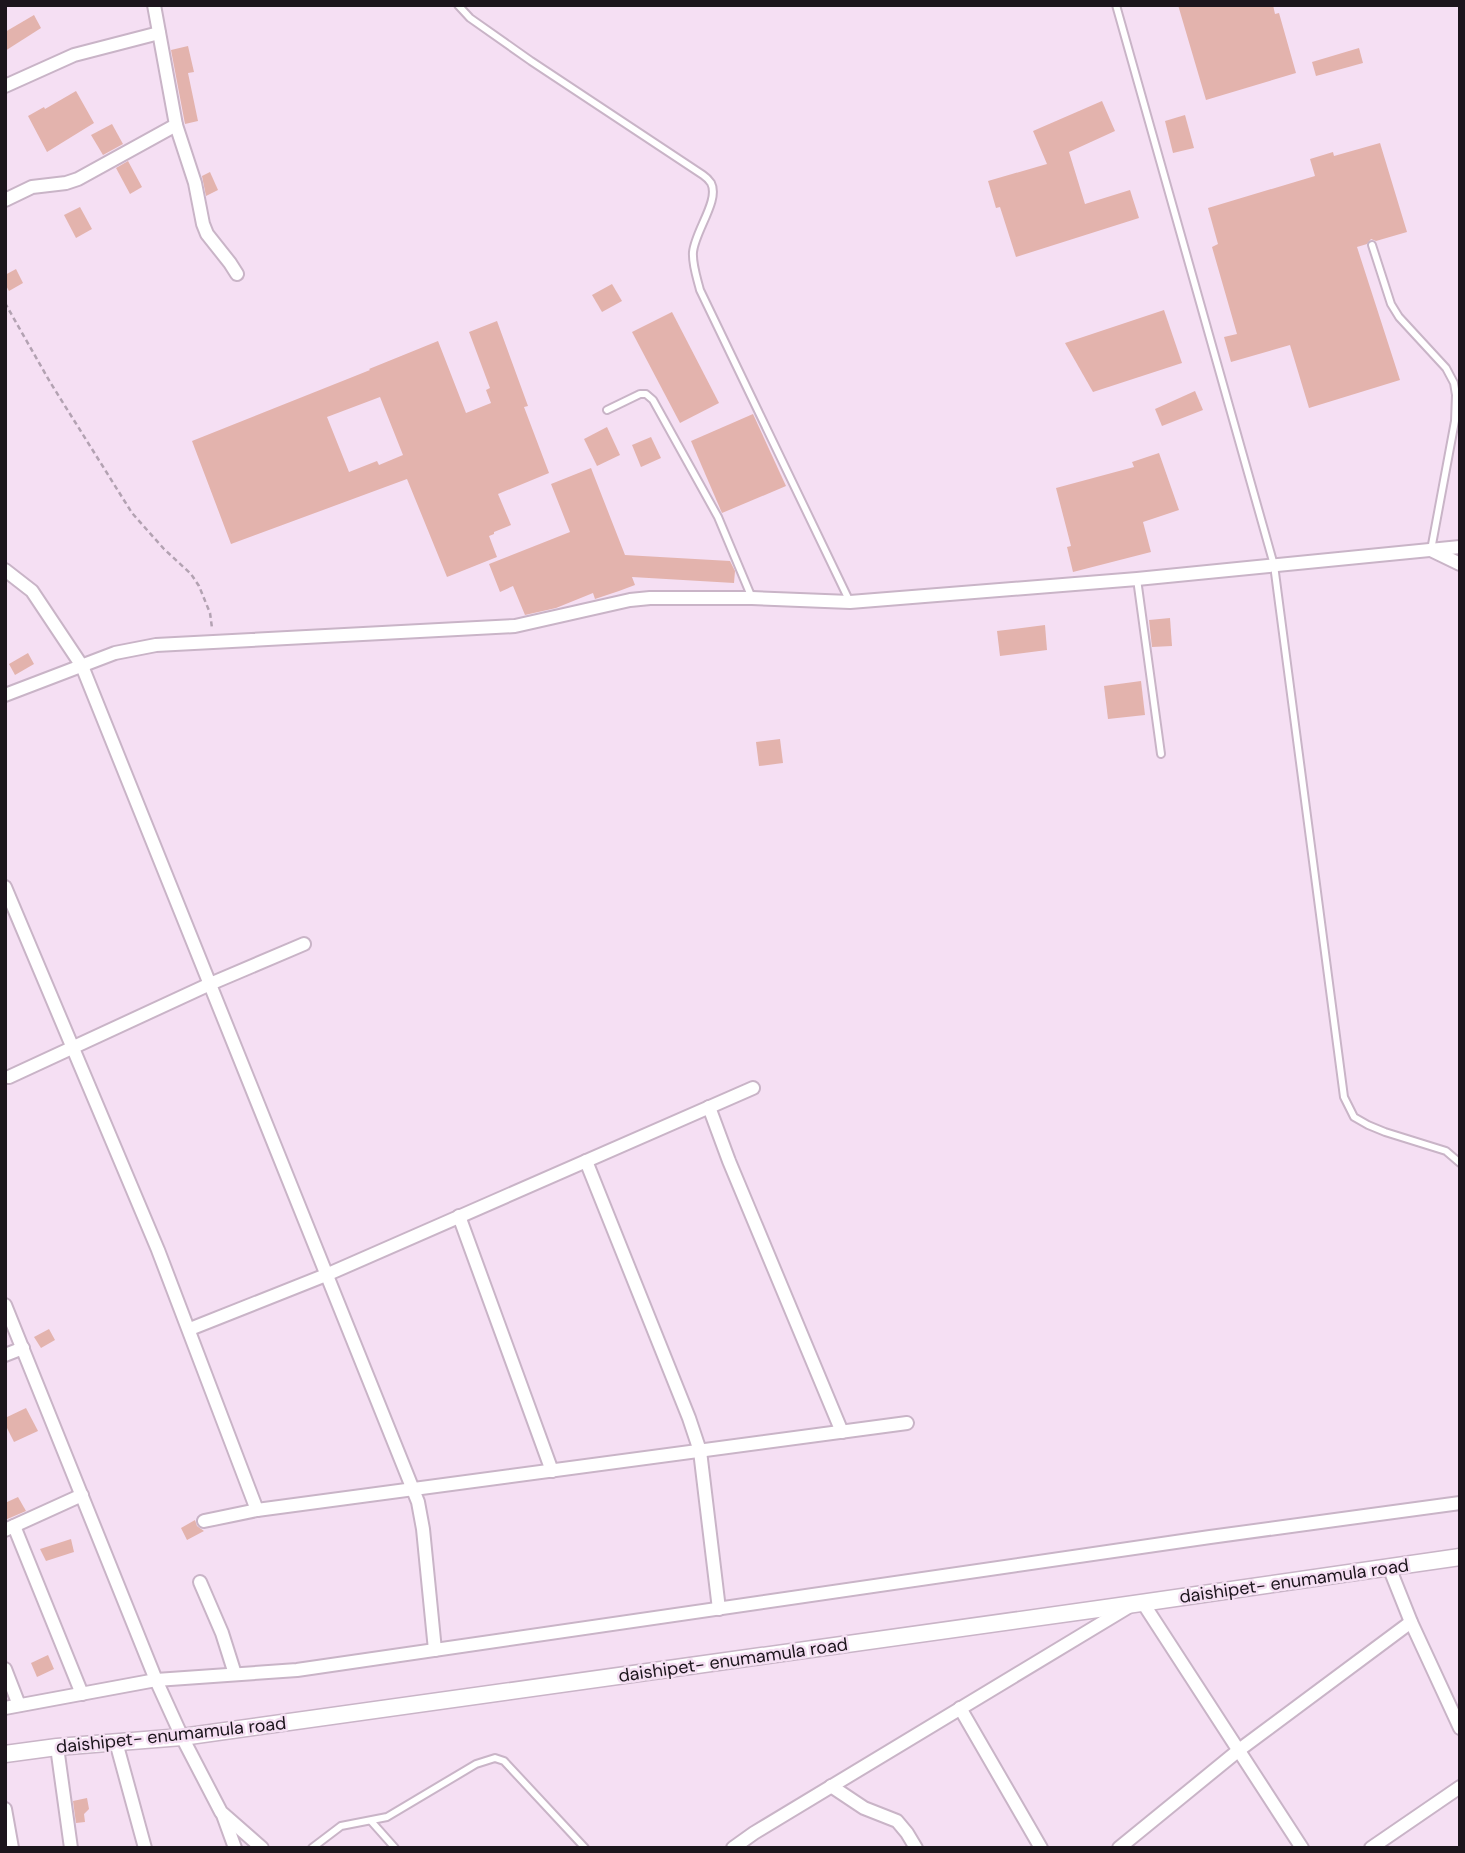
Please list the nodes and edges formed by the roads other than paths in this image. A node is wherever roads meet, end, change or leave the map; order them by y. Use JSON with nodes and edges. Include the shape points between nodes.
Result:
{"nodes":[{"id":1,"x":154,"y":5,"type":"edge"},
{"id":2,"x":458,"y":5,"type":"edge"},
{"id":3,"x":1116,"y":5,"type":"edge"},
{"id":4,"x":159,"y":33,"type":"junction"},
{"id":5,"x":5,"y":86,"type":"edge"},
{"id":6,"x":176,"y":124,"type":"junction"},
{"id":7,"x":5,"y":200,"type":"edge"},
{"id":8,"x":1372,"y":245,"type":"dead end"},
{"id":9,"x":237,"y":274,"type":"dead end"},
{"id":10,"x":607,"y":410,"type":"dead end"},
{"id":11,"x":1460,"y":547,"type":"edge"},
{"id":12,"x":1431,"y":550,"type":"junction"},
{"id":13,"x":1460,"y":564,"type":"edge"},
{"id":14,"x":1274,"y":565,"type":"junction"},
{"id":15,"x":5,"y":570,"type":"edge"},
{"id":16,"x":1137,"y":579,"type":"junction"},
{"id":17,"x":752,"y":598,"type":"junction"},
{"id":18,"x":850,"y":602,"type":"junction"},
{"id":19,"x":82,"y":666,"type":"junction"},
{"id":20,"x":5,"y":695,"type":"edge"},
{"id":21,"x":1161,"y":754,"type":"dead end"},
{"id":22,"x":5,"y":887,"type":"edge"},
{"id":23,"x":304,"y":944,"type":"dead end"},
{"id":24,"x":210,"y":984,"type":"junction"},
{"id":25,"x":72,"y":1047,"type":"junction"},
{"id":26,"x":9,"y":1077,"type":"dead end"},
{"id":27,"x":753,"y":1088,"type":"dead end"},
{"id":28,"x":709,"y":1107,"type":"junction"},
{"id":29,"x":586,"y":1161,"type":"junction"},
{"id":30,"x":1460,"y":1163,"type":"edge"},
{"id":31,"x":459,"y":1216,"type":"junction"},
{"id":32,"x":327,"y":1275,"type":"junction"},
{"id":33,"x":5,"y":1305,"type":"edge"},
{"id":34,"x":190,"y":1329,"type":"junction"},
{"id":35,"x":23,"y":1348,"type":"junction"},
{"id":36,"x":5,"y":1354,"type":"edge"},
{"id":37,"x":907,"y":1423,"type":"dead end"},
{"id":38,"x":842,"y":1432,"type":"junction"},
{"id":39,"x":700,"y":1451,"type":"junction"},
{"id":40,"x":552,"y":1471,"type":"junction"},
{"id":41,"x":413,"y":1489,"type":"junction"},
{"id":42,"x":82,"y":1495,"type":"junction"},
{"id":43,"x":1460,"y":1503,"type":"edge"},
{"id":44,"x":257,"y":1510,"type":"junction"},
{"id":45,"x":204,"y":1521,"type":"dead end"},
{"id":46,"x":10,"y":1528,"type":"edge"},
{"id":47,"x":1460,"y":1557,"type":"edge"},
{"id":48,"x":1389,"y":1567,"type":"junction"},
{"id":49,"x":200,"y":1581,"type":"dead end"},
{"id":50,"x":1139,"y":1604,"type":"junction"},
{"id":51,"x":719,"y":1609,"type":"junction"},
{"id":52,"x":1411,"y":1622,"type":"junction"},
{"id":53,"x":435,"y":1650,"type":"junction"},
{"id":54,"x":5,"y":1669,"type":"edge"},
{"id":55,"x":235,"y":1674,"type":"junction"},
{"id":56,"x":156,"y":1680,"type":"junction"},
{"id":57,"x":82,"y":1694,"type":"junction"},
{"id":58,"x":12,"y":1706,"type":"edge"},
{"id":59,"x":960,"y":1708,"type":"junction"},
{"id":60,"x":1460,"y":1728,"type":"edge"},
{"id":61,"x":182,"y":1737,"type":"junction"},
{"id":62,"x":116,"y":1742,"type":"junction"},
{"id":63,"x":57,"y":1747,"type":"junction"},
{"id":64,"x":1239,"y":1750,"type":"junction"},
{"id":65,"x":5,"y":1754,"type":"edge"},
{"id":66,"x":831,"y":1786,"type":"junction"},
{"id":67,"x":1460,"y":1787,"type":"edge"},
{"id":68,"x":5,"y":1809,"type":"edge"},
{"id":69,"x":221,"y":1812,"type":"junction"},
{"id":70,"x":371,"y":1821,"type":"junction"},
{"id":71,"x":1036,"y":1846,"type":"edge"},
{"id":72,"x":12,"y":1848,"type":"edge"},
{"id":73,"x":71,"y":1848,"type":"edge"},
{"id":74,"x":145,"y":1848,"type":"edge"},
{"id":75,"x":235,"y":1848,"type":"edge"},
{"id":76,"x":262,"y":1848,"type":"edge"},
{"id":77,"x":312,"y":1848,"type":"edge"},
{"id":78,"x":395,"y":1848,"type":"edge"},
{"id":79,"x":585,"y":1848,"type":"edge"},
{"id":80,"x":733,"y":1848,"type":"edge"},
{"id":81,"x":916,"y":1848,"type":"edge"},
{"id":82,"x":1119,"y":1848,"type":"edge"},
{"id":83,"x":1302,"y":1848,"type":"edge"},
{"id":84,"x":1371,"y":1848,"type":"edge"}],
"edges":[{"from":1,"to":4,"type":"street"},
{"from":2,"to":18,"type":"lane","via":[[531,61],[711,183],[711,204],[693,252],[700,290]]},
{"from":3,"to":14,"type":"lane"},
{"from":4,"to":5,"type":"street","via":[[74,55]]},
{"from":4,"to":6,"type":"street"},
{"from":6,"to":7,"type":"street","via":[[78,179],[32,187]]},
{"from":6,"to":9,"type":"street","via":[[207,234]]},
{"from":8,"to":12,"type":"lane","via":[[1391,304],[1454,383],[1455,421]]},
{"from":10,"to":17,"type":"lane","via":[[640,394],[653,400],[718,517]]},
{"from":11,"to":12,"type":"street"},
{"from":12,"to":13,"type":"street"},
{"from":12,"to":14,"type":"street"},
{"from":14,"to":16,"type":"street"},
{"from":14,"to":30,"type":"lane","via":[[1344,1097],[1361,1121],[1446,1151]]},
{"from":15,"to":19,"type":"street","via":[[32,591]]},
{"from":16,"to":18,"type":"street"},
{"from":16,"to":21,"type":"lane"},
{"from":17,"to":18,"type":"street"},
{"from":17,"to":19,"type":"street","via":[[630,600],[515,626],[156,646],[115,653]]},
{"from":19,"to":20,"type":"street"},
{"from":19,"to":24,"type":"street"},
{"from":22,"to":25,"type":"street"},
{"from":23,"to":24,"type":"street"},
{"from":24,"to":25,"type":"street"},
{"from":24,"to":32,"type":"street"},
{"from":25,"to":26,"type":"street"},
{"from":25,"to":34,"type":"street"},
{"from":27,"to":28,"type":"street"},
{"from":28,"to":29,"type":"street"},
{"from":28,"to":38,"type":"street"},
{"from":29,"to":31,"type":"street"},
{"from":29,"to":39,"type":"street"},
{"from":31,"to":32,"type":"street"},
{"from":31,"to":40,"type":"street"},
{"from":32,"to":34,"type":"street"},
{"from":32,"to":41,"type":"street"},
{"from":33,"to":35,"type":"street"},
{"from":34,"to":44,"type":"street"},
{"from":35,"to":36,"type":"street"},
{"from":35,"to":42,"type":"street"},
{"from":37,"to":38,"type":"street"},
{"from":38,"to":39,"type":"street"},
{"from":39,"to":40,"type":"street"},
{"from":39,"to":51,"type":"street"},
{"from":40,"to":41,"type":"street"},
{"from":41,"to":44,"type":"street"},
{"from":41,"to":53,"type":"street","via":[[423,1529]]},
{"from":42,"to":46,"type":"street"},
{"from":42,"to":56,"type":"street"},
{"from":43,"to":51,"type":"street"},
{"from":44,"to":45,"type":"street"},
{"from":46,"to":57,"type":"street"},
{"from":47,"to":48,"type":"street","name":"daishipet- enumamula road"},
{"from":48,"to":50,"type":"street","name":"daishipet- enumamula road"},
{"from":48,"to":52,"type":"street"},
{"from":49,"to":55,"type":"street"},
{"from":50,"to":59,"type":"street"},
{"from":50,"to":61,"type":"street","name":"daishipet- enumamula road"},
{"from":50,"to":64,"type":"street"},
{"from":51,"to":53,"type":"street"},
{"from":52,"to":60,"type":"street"},
{"from":52,"to":64,"type":"street"},
{"from":53,"to":55,"type":"street"},
{"from":54,"to":58,"type":"street"},
{"from":55,"to":56,"type":"street"},
{"from":56,"to":57,"type":"street"},
{"from":56,"to":61,"type":"street"},
{"from":57,"to":58,"type":"street"},
{"from":59,"to":66,"type":"street"},
{"from":59,"to":71,"type":"street"},
{"from":61,"to":62,"type":"street","name":"daishipet- enumamula road"},
{"from":61,"to":69,"type":"street"},
{"from":62,"to":63,"type":"street","name":"daishipet- enumamula road"},
{"from":62,"to":74,"type":"street"},
{"from":63,"to":65,"type":"street","name":"daishipet- enumamula road"},
{"from":63,"to":73,"type":"street"},
{"from":64,"to":82,"type":"street"},
{"from":64,"to":83,"type":"street"},
{"from":66,"to":80,"type":"street"},
{"from":66,"to":81,"type":"street","via":[[864,1808],[897,1821]]},
{"from":67,"to":84,"type":"street"},
{"from":68,"to":72,"type":"street"},
{"from":69,"to":75,"type":"street"},
{"from":69,"to":76,"type":"street"},
{"from":70,"to":77,"type":"lane","via":[[341,1826]]},
{"from":70,"to":78,"type":"lane"},
{"from":70,"to":79,"type":"lane","via":[[387,1817],[476,1764],[495,1758],[504,1761]]}]}
